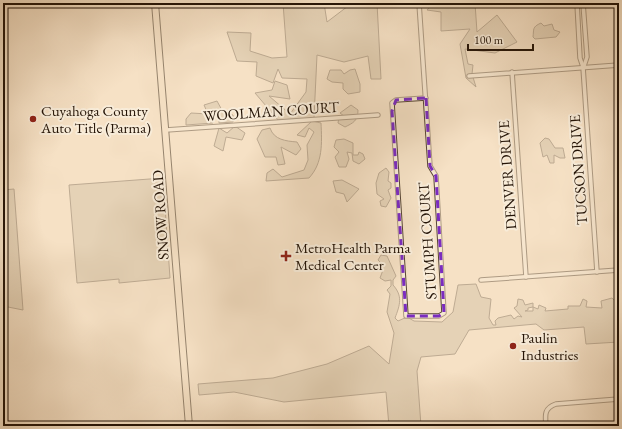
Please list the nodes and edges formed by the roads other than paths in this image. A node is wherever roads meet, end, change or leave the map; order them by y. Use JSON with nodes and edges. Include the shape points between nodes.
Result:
{"nodes":[{"id":1,"x":155,"y":3,"type":"edge"},
{"id":2,"x":419,"y":3,"type":"edge"},
{"id":3,"x":576,"y":3,"type":"edge"},
{"id":4,"x":583,"y":3,"type":"edge"},
{"id":5,"x":619,"y":65,"type":"edge"},
{"id":6,"x":583,"y":67,"type":"junction"},
{"id":7,"x":512,"y":72,"type":"junction"},
{"id":8,"x":469,"y":76,"type":"dead end"},
{"id":9,"x":426,"y":98,"type":"junction"},
{"id":10,"x":378,"y":115,"type":"dead end"},
{"id":11,"x":166,"y":130,"type":"junction"},
{"id":12,"x":619,"y":270,"type":"edge"},
{"id":13,"x":597,"y":272,"type":"junction"},
{"id":14,"x":526,"y":277,"type":"junction"},
{"id":15,"x":481,"y":280,"type":"dead end"},
{"id":16,"x":619,"y":399,"type":"edge"},
{"id":17,"x":189,"y":426,"type":"edge"},
{"id":18,"x":546,"y":426,"type":"edge"}],
"edges":[{"from":1,"to":11,"type":"main road","name":"SNOW ROAD"},
{"from":2,"to":9,"type":"street","name":"STUMPH COURT"},
{"from":3,"to":6,"type":"street","name":"TUCSON DRIVE","via":[[580,58]]},
{"from":4,"to":6,"type":"street","name":"TUCSON DRIVE","via":[[587,57]]},
{"from":5,"to":6,"type":"street"},
{"from":6,"to":7,"type":"street"},
{"from":6,"to":13,"type":"street","name":"TUCSON DRIVE"},
{"from":7,"to":8,"type":"street"},
{"from":7,"to":14,"type":"street","name":"DENVER DRIVE"},
{"from":9,"to":9,"type":"street","name":"STUMPH COURT","via":[[430,166],[436,176],[444,313],[439,316],[406,316],[392,103],[396,100]]},
{"from":10,"to":11,"type":"street","name":"WOOLMAN COURT"},
{"from":11,"to":17,"type":"main road","name":"SNOW ROAD"},
{"from":12,"to":13,"type":"street"},
{"from":13,"to":14,"type":"street"},
{"from":14,"to":15,"type":"street"},
{"from":16,"to":18,"type":"street","via":[[549,406],[544,413]]}]}
